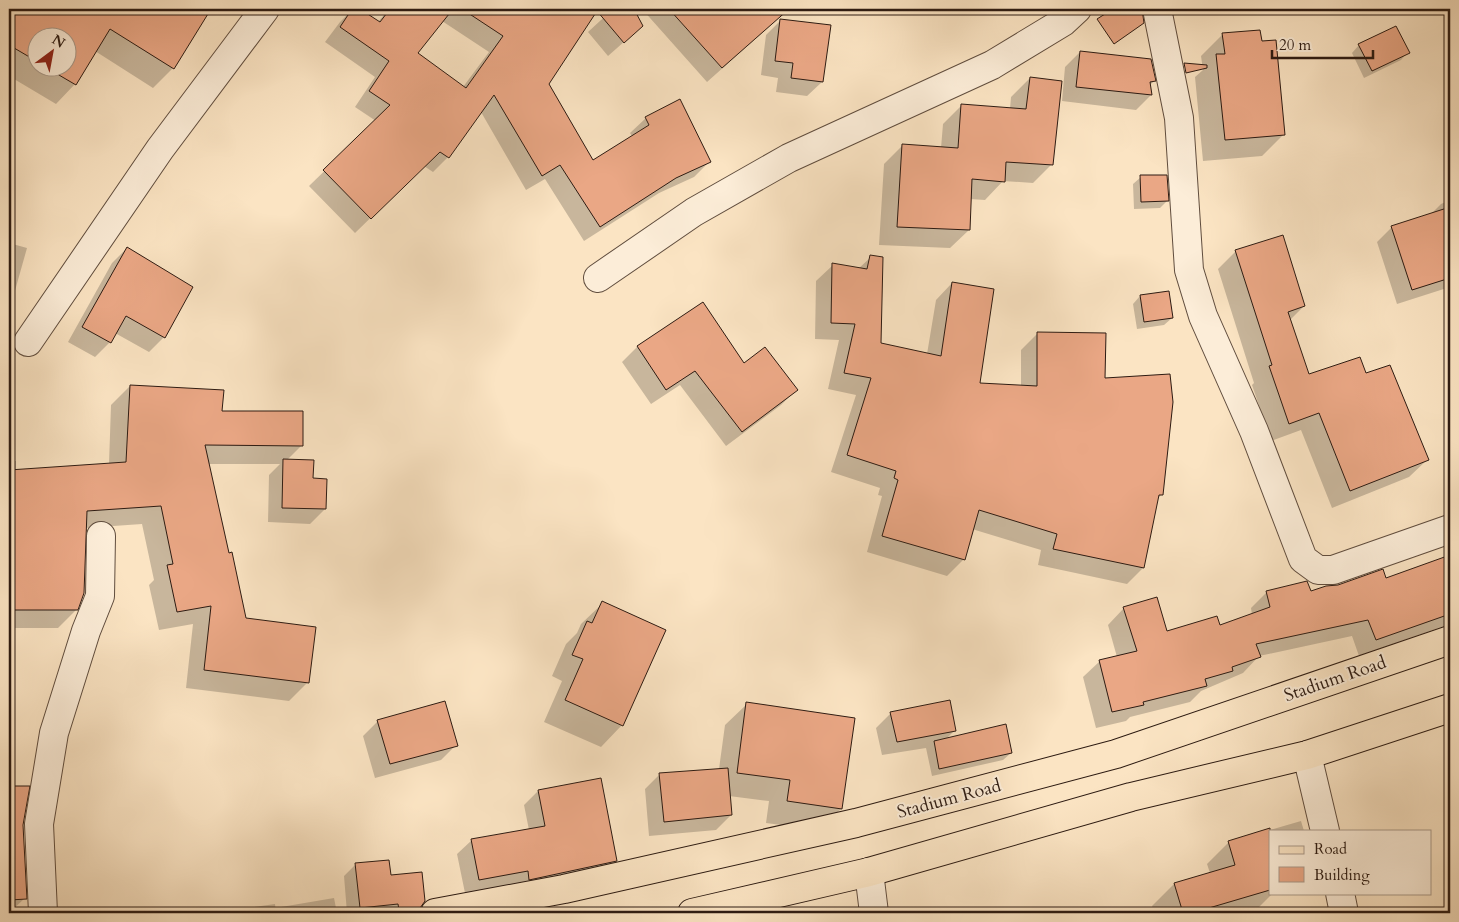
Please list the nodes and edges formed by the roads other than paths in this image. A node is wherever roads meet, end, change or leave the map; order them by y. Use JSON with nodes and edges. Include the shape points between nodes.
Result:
{"nodes":[{"id":1,"x":264,"y":9,"type":"edge"},
{"id":2,"x":1077,"y":9,"type":"edge"},
{"id":3,"x":1157,"y":9,"type":"edge"},
{"id":4,"x":598,"y":278,"type":"dead end"},
{"id":5,"x":28,"y":342,"type":"dead end"},
{"id":6,"x":1450,"y":529,"type":"edge"},
{"id":7,"x":101,"y":536,"type":"dead end"},
{"id":8,"x":1450,"y":640,"type":"edge"},
{"id":9,"x":1450,"y":708,"type":"edge"},
{"id":10,"x":1307,"y":755,"type":"junction"},
{"id":11,"x":1325,"y":830,"type":"edge"},
{"id":12,"x":869,"y":872,"type":"junction"},
{"id":13,"x":1340,"y":894,"type":"edge"},
{"id":14,"x":43,"y":913,"type":"edge"},
{"id":15,"x":435,"y":913,"type":"edge"},
{"id":16,"x":692,"y":913,"type":"edge"},
{"id":17,"x":874,"y":913,"type":"edge"},
{"id":18,"x":1344,"y":913,"type":"edge"}],
"edges":[{"from":1,"to":5,"type":"street","via":[[160,150]]},
{"from":2,"to":4,"type":"street","via":[[1063,22],[992,64],[789,158],[694,212]]},
{"from":3,"to":6,"type":"street","via":[[1179,118],[1189,270],[1203,316],[1254,431],[1303,558],[1318,570],[1334,570]]},
{"from":7,"to":14,"type":"street","via":[[100,596],[54,733],[42,806]]},
{"from":8,"to":15,"type":"main road","name":"Stadium Road","via":[[1116,754],[856,823],[564,889]]},
{"from":9,"to":10,"type":"main road"},
{"from":10,"to":11,"type":"street"},
{"from":10,"to":12,"type":"main road","via":[[1131,797]]},
{"from":12,"to":16,"type":"main road"},
{"from":12,"to":17,"type":"street"},
{"from":13,"to":18,"type":"street"}]}
